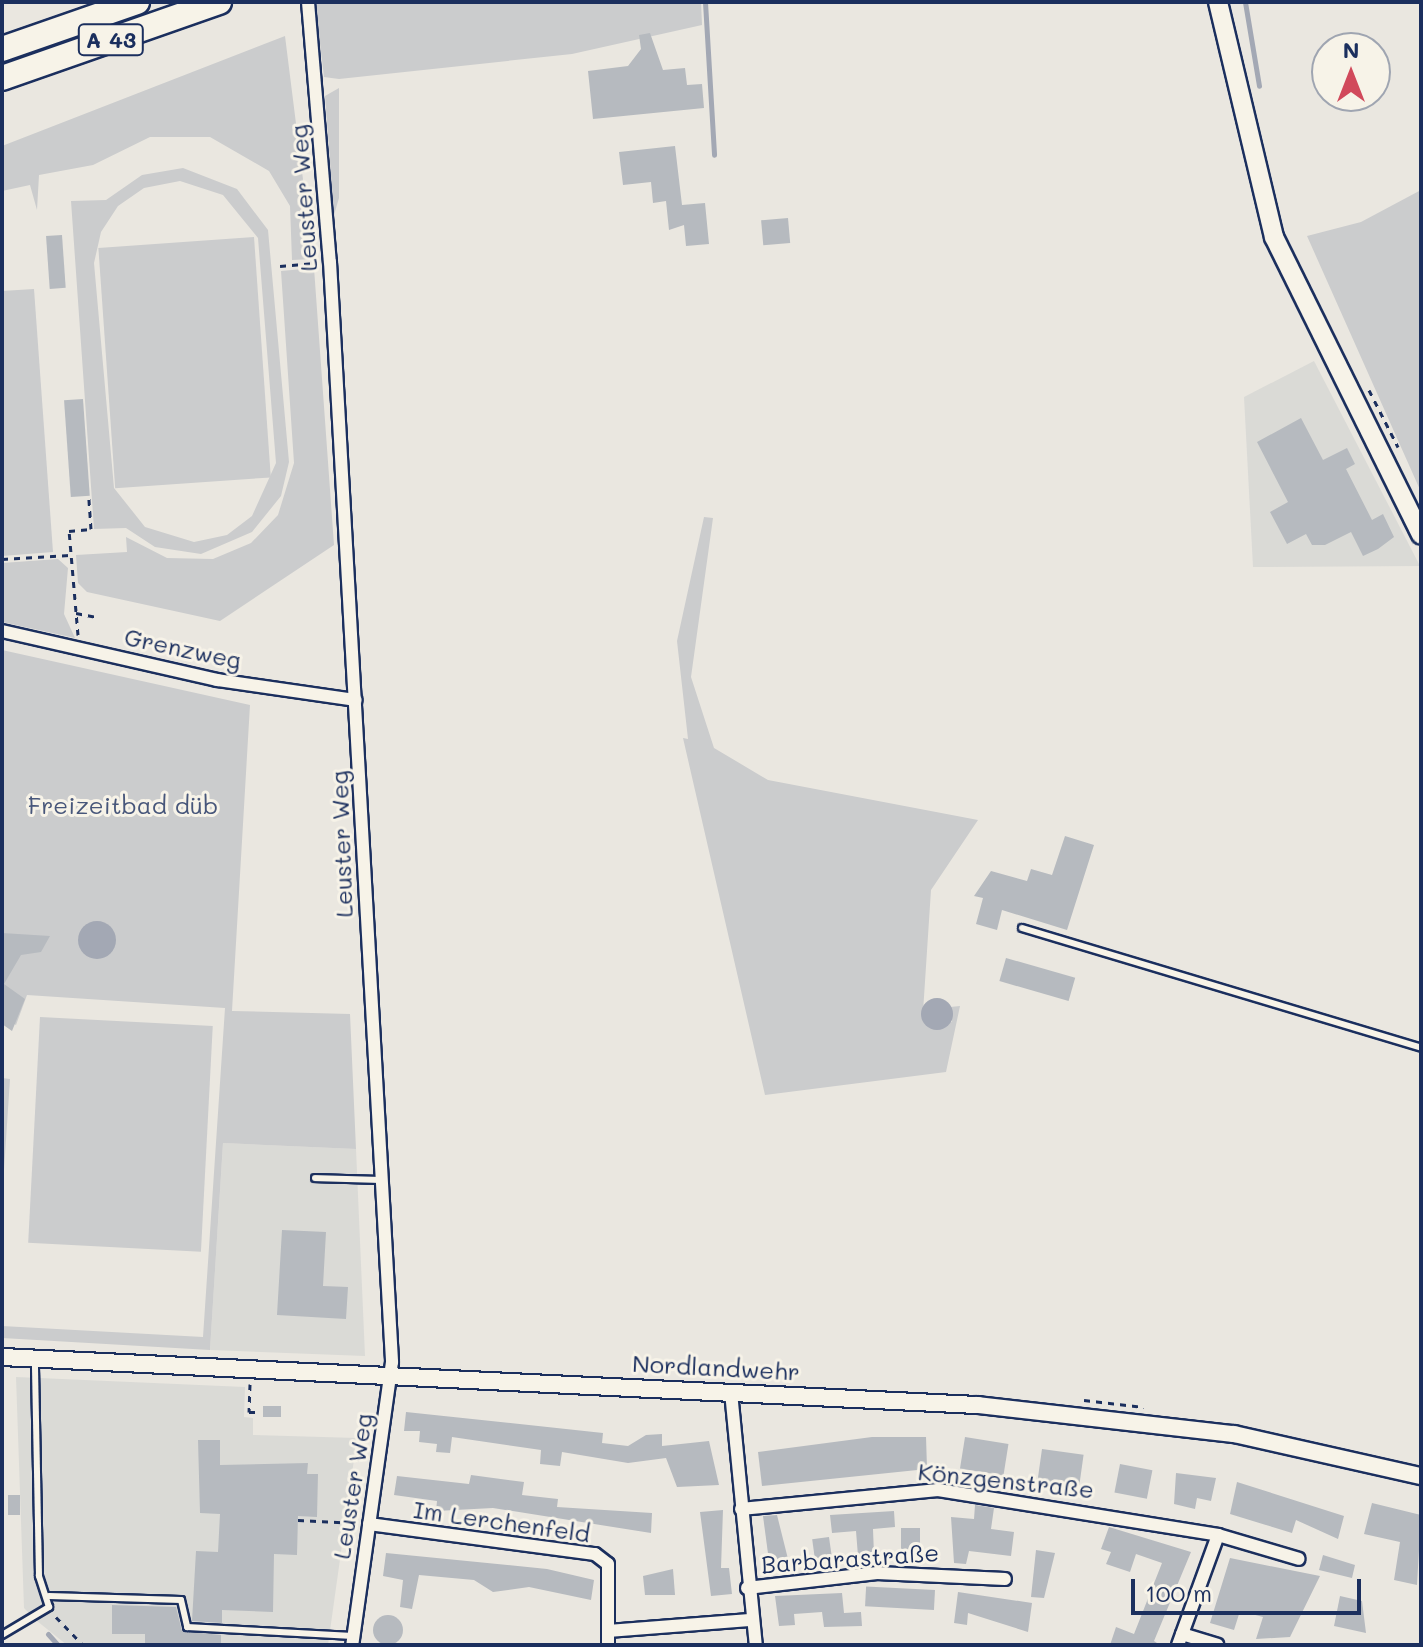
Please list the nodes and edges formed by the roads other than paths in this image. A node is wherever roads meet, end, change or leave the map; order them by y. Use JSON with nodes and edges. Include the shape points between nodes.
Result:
{"nodes":[{"id":1,"x":137,"y":2,"type":"edge"},
{"id":2,"x":219,"y":2,"type":"edge"},
{"id":3,"x":308,"y":2,"type":"edge"},
{"id":4,"x":1218,"y":2,"type":"edge"},
{"id":5,"x":2,"y":49,"type":"edge"},
{"id":6,"x":2,"y":78,"type":"edge"},
{"id":7,"x":1421,"y":535,"type":"edge"},
{"id":8,"x":2,"y":631,"type":"edge"},
{"id":9,"x":356,"y":700,"type":"junction"},
{"id":10,"x":1022,"y":928,"type":"dead end"},
{"id":11,"x":1421,"y":1048,"type":"edge"},
{"id":12,"x":315,"y":1178,"type":"dead end"},
{"id":13,"x":378,"y":1180,"type":"junction"},
{"id":14,"x":2,"y":1357,"type":"edge"},
{"id":15,"x":35,"y":1358,"type":"junction"},
{"id":16,"x":390,"y":1375,"type":"junction"},
{"id":17,"x":731,"y":1392,"type":"junction"},
{"id":18,"x":1421,"y":1476,"type":"edge"},
{"id":19,"x":741,"y":1509,"type":"junction"},
{"id":20,"x":369,"y":1524,"type":"junction"},
{"id":21,"x":1218,"y":1535,"type":"junction"},
{"id":22,"x":1299,"y":1559,"type":"dead end"},
{"id":23,"x":1005,"y":1579,"type":"dead end"},
{"id":24,"x":747,"y":1588,"type":"junction"},
{"id":25,"x":49,"y":1596,"type":"junction"},
{"id":26,"x":750,"y":1620,"type":"junction"},
{"id":27,"x":608,"y":1631,"type":"junction"},
{"id":28,"x":2,"y":1635,"type":"edge"},
{"id":29,"x":352,"y":1640,"type":"edge"},
{"id":30,"x":1180,"y":1640,"type":"edge"},
{"id":31,"x":608,"y":1645,"type":"edge"},
{"id":32,"x":756,"y":1645,"type":"edge"},
{"id":33,"x":1217,"y":1645,"type":"edge"}],
"edges":[{"from":1,"to":5,"type":"highway","number":"A 43"},
{"from":2,"to":6,"type":"highway","number":"A 43"},
{"from":3,"to":9,"type":"street","name":"Leuster Weg","via":[[330,262]]},
{"from":4,"to":7,"type":"main road","via":[[1274,237]]},
{"from":8,"to":9,"type":"street","name":"Grenzweg","via":[[217,680]]},
{"from":9,"to":13,"type":"street","name":"Leuster Weg"},
{"from":10,"to":11,"type":"lane"},
{"from":12,"to":13,"type":"lane"},
{"from":13,"to":16,"type":"street","name":"Leuster Weg"},
{"from":14,"to":15,"type":"street","name":"Nordlandwehr"},
{"from":15,"to":16,"type":"street","name":"Nordlandwehr"},
{"from":15,"to":25,"type":"lane","via":[[39,1576]]},
{"from":16,"to":17,"type":"street","name":"Nordlandwehr"},
{"from":16,"to":20,"type":"street","name":"Leuster Weg"},
{"from":17,"to":18,"type":"street","name":"Nordlandwehr","via":[[1118,1420],[1234,1434]]},
{"from":17,"to":19,"type":"street"},
{"from":19,"to":21,"type":"street","name":"Könzgenstraße","via":[[938,1490]]},
{"from":19,"to":24,"type":"street"},
{"from":20,"to":27,"type":"street","name":"Im Lerchenfeld","via":[[595,1554],[608,1564]]},
{"from":20,"to":29,"type":"street","name":"Leuster Weg"},
{"from":21,"to":22,"type":"street","name":"Könzgenstraße"},
{"from":21,"to":30,"type":"street"},
{"from":23,"to":24,"type":"street","name":"Barbarastraße","via":[[877,1573]]},
{"from":24,"to":26,"type":"street"},
{"from":25,"to":28,"type":"lane","via":[[49,1607]]},
{"from":25,"to":29,"type":"lane","via":[[181,1600],[187,1627]]},
{"from":26,"to":27,"type":"street"},
{"from":26,"to":32,"type":"street"},
{"from":27,"to":31,"type":"street","name":"Im Lerchenfeld"},
{"from":30,"to":33,"type":"street"}]}
